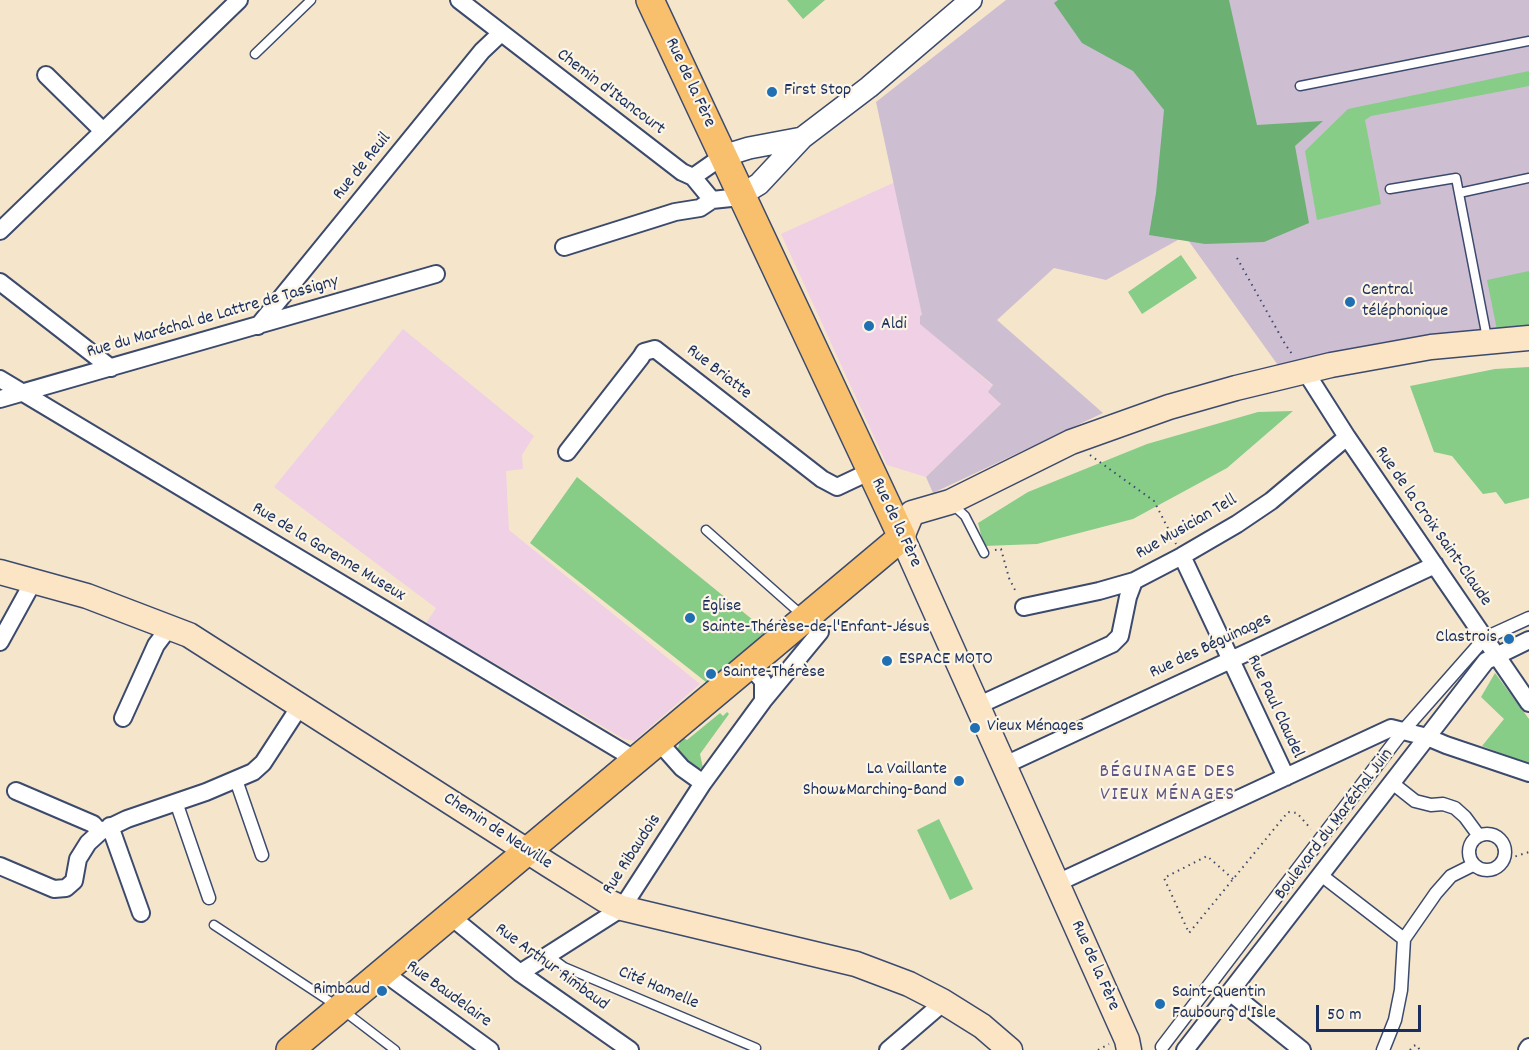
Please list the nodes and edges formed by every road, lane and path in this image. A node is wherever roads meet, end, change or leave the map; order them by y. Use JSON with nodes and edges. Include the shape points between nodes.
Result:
{"nodes":[{"id":1,"x":239,"y":0,"type":"edge"},
{"id":2,"x":310,"y":0,"type":"edge"},
{"id":3,"x":459,"y":0,"type":"edge"},
{"id":4,"x":650,"y":0,"type":"edge"},
{"id":5,"x":971,"y":0,"type":"edge"},
{"id":6,"x":500,"y":34,"type":"junction"},
{"id":7,"x":1529,"y":41,"type":"edge"},
{"id":8,"x":255,"y":54,"type":"dead end"},
{"id":9,"x":46,"y":75,"type":"dead end"},
{"id":10,"x":1300,"y":86,"type":"dead end"},
{"id":11,"x":103,"y":131,"type":"junction"},
{"id":12,"x":802,"y":138,"type":"junction"},
{"id":13,"x":723,"y":156,"type":"junction"},
{"id":14,"x":693,"y":177,"type":"junction"},
{"id":15,"x":1529,"y":178,"type":"edge"},
{"id":16,"x":1390,"y":189,"type":"dead end"},
{"id":17,"x":1459,"y":193,"type":"junction"},
{"id":18,"x":741,"y":195,"type":"junction"},
{"id":19,"x":712,"y":200,"type":"junction"},
{"id":20,"x":0,"y":231,"type":"edge"},
{"id":21,"x":564,"y":246,"type":"dead end"},
{"id":22,"x":1237,"y":258,"type":"dead end"},
{"id":23,"x":436,"y":274,"type":"dead end"},
{"id":24,"x":0,"y":282,"type":"edge"},
{"id":25,"x":258,"y":326,"type":"junction"},
{"id":26,"x":1529,"y":338,"type":"edge"},
{"id":27,"x":1487,"y":342,"type":"junction"},
{"id":28,"x":111,"y":368,"type":"junction"},
{"id":29,"x":1305,"y":371,"type":"junction"},
{"id":30,"x":0,"y":379,"type":"edge"},
{"id":31,"x":23,"y":393,"type":"junction"},
{"id":32,"x":0,"y":399,"type":"edge"},
{"id":33,"x":1347,"y":437,"type":"junction"},
{"id":34,"x":1071,"y":442,"type":"junction"},
{"id":35,"x":567,"y":452,"type":"dead end"},
{"id":36,"x":871,"y":471,"type":"junction"},
{"id":37,"x":950,"y":502,"type":"junction"},
{"id":38,"x":706,"y":530,"type":"dead end"},
{"id":39,"x":902,"y":537,"type":"junction"},
{"id":40,"x":1001,"y":549,"type":"dead end"},
{"id":41,"x":984,"y":553,"type":"dead end"},
{"id":42,"x":1182,"y":556,"type":"junction"},
{"id":43,"x":1435,"y":565,"type":"junction"},
{"id":44,"x":0,"y":572,"type":"edge"},
{"id":45,"x":1134,"y":581,"type":"junction"},
{"id":46,"x":33,"y":582,"type":"junction"},
{"id":47,"x":1024,"y":607,"type":"joint"},
{"id":48,"x":806,"y":618,"type":"junction"},
{"id":49,"x":1529,"y":618,"type":"edge"},
{"id":50,"x":168,"y":626,"type":"junction"},
{"id":51,"x":1485,"y":638,"type":"junction"},
{"id":52,"x":1529,"y":640,"type":"edge"},
{"id":53,"x":0,"y":642,"type":"edge"},
{"id":54,"x":1496,"y":656,"type":"junction"},
{"id":55,"x":1231,"y":660,"type":"junction"},
{"id":56,"x":749,"y":666,"type":"junction"},
{"id":57,"x":763,"y":701,"type":"junction"},
{"id":58,"x":1529,"y":703,"type":"edge"},
{"id":59,"x":300,"y":706,"type":"junction"},
{"id":60,"x":977,"y":706,"type":"junction"},
{"id":61,"x":123,"y":718,"type":"dead end"},
{"id":62,"x":1403,"y":731,"type":"junction"},
{"id":63,"x":1426,"y":736,"type":"junction"},
{"id":64,"x":658,"y":741,"type":"junction"},
{"id":65,"x":636,"y":760,"type":"junction"},
{"id":66,"x":1005,"y":765,"type":"junction"},
{"id":67,"x":1529,"y":772,"type":"edge"},
{"id":68,"x":1286,"y":777,"type":"junction"},
{"id":69,"x":236,"y":780,"type":"junction"},
{"id":70,"x":1391,"y":782,"type":"junction"},
{"id":71,"x":703,"y":783,"type":"junction"},
{"id":72,"x":16,"y":791,"type":"dead end"},
{"id":73,"x":176,"y":802,"type":"junction"},
{"id":74,"x":105,"y":829,"type":"junction"},
{"id":75,"x":1479,"y":836,"type":"junction"},
{"id":76,"x":1321,"y":838,"type":"junction"},
{"id":77,"x":527,"y":851,"type":"junction"},
{"id":78,"x":1529,"y":853,"type":"edge"},
{"id":79,"x":262,"y":855,"type":"dead end"},
{"id":80,"x":1504,"y":860,"type":"junction"},
{"id":81,"x":1473,"y":865,"type":"junction"},
{"id":82,"x":0,"y":866,"type":"edge"},
{"id":83,"x":1321,"y":875,"type":"junction"},
{"id":84,"x":1233,"y":879,"type":"junction"},
{"id":85,"x":1057,"y":883,"type":"junction"},
{"id":86,"x":209,"y":898,"type":"dead end"},
{"id":87,"x":622,"y":908,"type":"junction"},
{"id":88,"x":141,"y":913,"type":"dead end"},
{"id":89,"x":449,"y":915,"type":"junction"},
{"id":90,"x":214,"y":925,"type":"dead end"},
{"id":91,"x":1404,"y":939,"type":"junction"},
{"id":92,"x":549,"y":956,"type":"junction"},
{"id":93,"x":383,"y":972,"type":"junction"},
{"id":94,"x":520,"y":973,"type":"junction"},
{"id":95,"x":1231,"y":993,"type":"junction"},
{"id":96,"x":942,"y":1001,"type":"junction"},
{"id":97,"x":340,"y":1008,"type":"junction"},
{"id":98,"x":1162,"y":1047,"type":"dead end"},
{"id":99,"x":756,"y":1048,"type":"dead end"},
{"id":100,"x":290,"y":1050,"type":"edge"},
{"id":101,"x":395,"y":1050,"type":"edge"},
{"id":102,"x":490,"y":1050,"type":"edge"},
{"id":103,"x":630,"y":1050,"type":"edge"},
{"id":104,"x":888,"y":1050,"type":"edge"},
{"id":105,"x":1010,"y":1050,"type":"edge"},
{"id":106,"x":1129,"y":1050,"type":"edge"},
{"id":107,"x":1185,"y":1050,"type":"edge"},
{"id":108,"x":1302,"y":1050,"type":"edge"},
{"id":109,"x":1383,"y":1050,"type":"edge"},
{"id":110,"x":1410,"y":1050,"type":"edge"},
{"id":111,"x":1420,"y":1050,"type":"edge"}],
"edges":[{"from":1,"to":11,"type":"street"},
{"from":2,"to":8,"type":"lane"},
{"from":3,"to":6,"type":"street","name":"Chemin d'Itancourt"},
{"from":4,"to":13,"type":"main road","name":"Rue de la Fère"},
{"from":5,"to":12,"type":"street"},
{"from":6,"to":14,"type":"street","name":"Chemin d'Itancourt"},
{"from":6,"to":25,"type":"street","name":"Rue de Reuil","via":[[482,51]]},
{"from":7,"to":10,"type":"lane"},
{"from":9,"to":11,"type":"street"},
{"from":11,"to":20,"type":"street"},
{"from":12,"to":13,"type":"street"},
{"from":12,"to":18,"type":"street","via":[[759,184]]},
{"from":13,"to":14,"type":"street"},
{"from":13,"to":18,"type":"main road","name":"Rue de la Fère"},
{"from":14,"to":19,"type":"street","name":"Chemin d'Itancourt"},
{"from":15,"to":17,"type":"lane"},
{"from":16,"to":17,"type":"lane","via":[[1456,178]]},
{"from":17,"to":27,"type":"lane"},
{"from":18,"to":19,"type":"street"},
{"from":18,"to":36,"type":"main road","name":"Rue de la Fère"},
{"from":19,"to":21,"type":"street","via":[[700,208]]},
{"from":22,"to":29,"type":"path","via":[[1285,344]]},
{"from":23,"to":25,"type":"street","name":"Rue du Maréchal de Lattre de Tassigny"},
{"from":24,"to":28,"type":"street"},
{"from":25,"to":28,"type":"street","name":"Rue du Maréchal de Lattre de Tassigny"},
{"from":26,"to":27,"type":"main road"},
{"from":27,"to":29,"type":"main road","via":[[1431,347]]},
{"from":28,"to":31,"type":"street","name":"Rue du Maréchal de Lattre de Tassigny"},
{"from":29,"to":33,"type":"street","name":"Rue de la Croix Saint-Claude"},
{"from":29,"to":34,"type":"main road","via":[[1169,407]]},
{"from":30,"to":31,"type":"street","name":"Rue de la Garenne Museux"},
{"from":31,"to":32,"type":"street","name":"Rue du Maréchal de Lattre de Tassigny"},
{"from":31,"to":65,"type":"street","name":"Rue de la Garenne Museux"},
{"from":33,"to":42,"type":"street","name":"Rue Musician Tell","via":[[1271,501]]},
{"from":33,"to":43,"type":"street","name":"Rue de la Croix Saint-Claude"},
{"from":34,"to":37,"type":"main road"},
{"from":34,"to":42,"type":"path","via":[[1154,501]]},
{"from":35,"to":36,"type":"street","name":"Rue Briatte","via":[[644,352],[655,349],[837,487]]},
{"from":36,"to":39,"type":"main road","name":"Rue de la Fère"},
{"from":37,"to":39,"type":"main road","via":[[912,513]]},
{"from":37,"to":41,"type":"lane","via":[[965,516]]},
{"from":38,"to":48,"type":"lane"},
{"from":39,"to":48,"type":"main road"},
{"from":39,"to":60,"type":"main road","name":"Rue de la Fère"},
{"from":40,"to":47,"type":"path","via":[[1009,578]]},
{"from":42,"to":45,"type":"street","name":"Rue Musician Tell"},
{"from":42,"to":55,"type":"street","name":"Rue Paul Claudel"},
{"from":43,"to":51,"type":"street","name":"Rue de la Croix Saint-Claude"},
{"from":43,"to":55,"type":"street","name":"Rue des Béguinages"},
{"from":44,"to":46,"type":"main road","name":"Chemin de Neuville"},
{"from":45,"to":47,"type":"street","name":"Rue Musician Tell"},
{"from":45,"to":60,"type":"street","via":[[1120,636],[1112,644]]},
{"from":46,"to":50,"type":"main road","name":"Chemin de Neuville","via":[[87,596]]},
{"from":46,"to":53,"type":"street"},
{"from":48,"to":56,"type":"main road"},
{"from":48,"to":57,"type":"street","name":"Rue Ribaudois","via":[[820,632]]},
{"from":49,"to":51,"type":"street"},
{"from":50,"to":59,"type":"main road","name":"Chemin de Neuville","via":[[189,635]]},
{"from":50,"to":61,"type":"street"},
{"from":51,"to":54,"type":"street","name":"Rue de la Croix Saint-Claude"},
{"from":51,"to":62,"type":"street"},
{"from":52,"to":54,"type":"street","name":"Boulevard du Maréchal Juin"},
{"from":54,"to":58,"type":"street","name":"Rue de la Croix Saint-Claude"},
{"from":54,"to":63,"type":"street","name":"Boulevard du Maréchal Juin","via":[[1486,661]]},
{"from":55,"to":66,"type":"street","name":"Rue des Béguinages"},
{"from":55,"to":68,"type":"street","name":"Rue Paul Claudel"},
{"from":56,"to":57,"type":"street","via":[[763,681]]},
{"from":56,"to":64,"type":"main road"},
{"from":57,"to":71,"type":"street","name":"Rue Ribaudois"},
{"from":59,"to":69,"type":"street","via":[[263,763]]},
{"from":59,"to":77,"type":"main road","name":"Chemin de Neuville"},
{"from":60,"to":66,"type":"main road","name":"Rue de la Fère"},
{"from":62,"to":63,"type":"street"},
{"from":62,"to":68,"type":"street","via":[[1391,728]]},
{"from":62,"to":76,"type":"street"},
{"from":63,"to":67,"type":"street"},
{"from":63,"to":70,"type":"street","name":"Boulevard du Maréchal Juin"},
{"from":64,"to":65,"type":"main road"},
{"from":64,"to":71,"type":"street","via":[[682,768]]},
{"from":65,"to":77,"type":"main road"},
{"from":66,"to":85,"type":"main road","name":"Rue de la Fère"},
{"from":68,"to":85,"type":"street"},
{"from":69,"to":73,"type":"street"},
{"from":69,"to":79,"type":"street"},
{"from":70,"to":75,"type":"street","via":[[1415,801],[1455,808]]},
{"from":70,"to":83,"type":"street","name":"Boulevard du Maréchal Juin"},
{"from":71,"to":87,"type":"street","name":"Rue Ribaudois"},
{"from":72,"to":74,"type":"street"},
{"from":73,"to":74,"type":"street"},
{"from":73,"to":86,"type":"street"},
{"from":74,"to":82,"type":"street","via":[[88,843],[78,859],[74,881],[66,888],[54,889]]},
{"from":74,"to":88,"type":"street"},
{"from":75,"to":80,"type":"street","via":[[1498,838],[1505,848]]},
{"from":75,"to":81,"type":"street","via":[[1469,848]]},
{"from":76,"to":84,"type":"path","via":[[1297,813],[1288,812]]},
{"from":76,"to":98,"type":"street"},
{"from":77,"to":87,"type":"main road","name":"Chemin de Neuville"},
{"from":77,"to":89,"type":"main road"},
{"from":78,"to":80,"type":"path"},
{"from":80,"to":81,"type":"street","via":[[1490,871]]},
{"from":81,"to":91,"type":"street","via":[[1451,876]]},
{"from":83,"to":91,"type":"street"},
{"from":83,"to":95,"type":"street","name":"Boulevard du Maréchal Juin"},
{"from":84,"to":84,"type":"path","via":[[1211,906],[1189,933],[1164,878],[1207,856]]},
{"from":85,"to":106,"type":"main road","name":"Rue de la Fère"},
{"from":87,"to":92,"type":"street","name":"Rue Ribaudois"},
{"from":87,"to":96,"type":"main road","name":"Chemin de Neuville","via":[[856,964]]},
{"from":89,"to":93,"type":"main road"},
{"from":89,"to":94,"type":"street","name":"Rue Arthur Rimbaud"},
{"from":90,"to":97,"type":"lane"},
{"from":91,"to":109,"type":"street","via":[[1401,990]]},
{"from":92,"to":94,"type":"street","name":"Rue Ribaudois"},
{"from":92,"to":99,"type":"lane","name":"Cité Hamelle","via":[[564,967]]},
{"from":93,"to":97,"type":"main road"},
{"from":93,"to":102,"type":"street","name":"Rue Baudelaire"},
{"from":94,"to":103,"type":"street","name":"Rue Arthur Rimbaud"},
{"from":95,"to":107,"type":"street","name":"Boulevard du Maréchal Juin"},
{"from":95,"to":108,"type":"street"},
{"from":96,"to":104,"type":"street"},
{"from":96,"to":105,"type":"main road","name":"Chemin de Neuville","via":[[982,1026]]},
{"from":97,"to":100,"type":"main road"},
{"from":97,"to":101,"type":"lane"},
{"from":110,"to":111,"type":"path","via":[[1416,1045]]}]}
